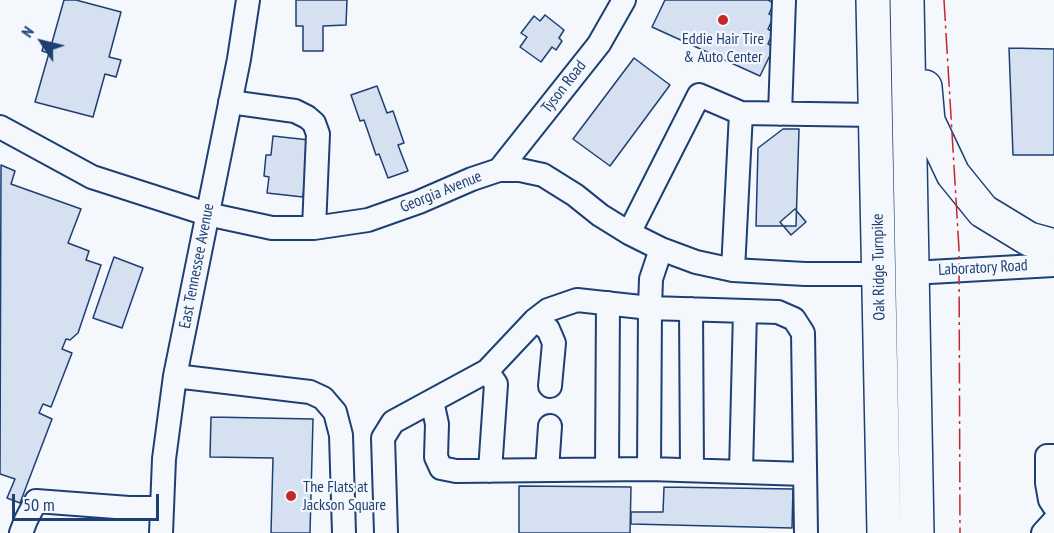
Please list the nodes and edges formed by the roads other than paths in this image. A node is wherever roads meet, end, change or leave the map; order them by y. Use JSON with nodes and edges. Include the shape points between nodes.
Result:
{"nodes":[{"id":1,"x":248,"y":0,"type":"edge"},
{"id":2,"x":624,"y":0,"type":"edge"},
{"id":3,"x":784,"y":0,"type":"edge"},
{"id":4,"x":873,"y":0,"type":"edge"},
{"id":5,"x":908,"y":0,"type":"edge"},
{"id":6,"x":230,"y":102,"type":"junction"},
{"id":7,"x":741,"y":112,"type":"junction"},
{"id":8,"x":780,"y":114,"type":"junction"},
{"id":9,"x":876,"y":115,"type":"junction"},
{"id":10,"x":0,"y":127,"type":"edge"},
{"id":11,"x":499,"y":170,"type":"junction"},
{"id":12,"x":207,"y":214,"type":"junction"},
{"id":13,"x":314,"y":228,"type":"junction"},
{"id":14,"x":629,"y":233,"type":"junction"},
{"id":15,"x":1054,"y":246,"type":"edge"},
{"id":16,"x":661,"y":249,"type":"junction"},
{"id":17,"x":1054,"y":265,"type":"edge"},
{"id":18,"x":733,"y":270,"type":"junction"},
{"id":19,"x":912,"y":273,"type":"junction"},
{"id":20,"x":878,"y":274,"type":"junction"},
{"id":21,"x":608,"y":303,"type":"junction"},
{"id":22,"x":650,"y":308,"type":"junction"},
{"id":23,"x":691,"y":309,"type":"junction"},
{"id":24,"x":745,"y":311,"type":"junction"},
{"id":25,"x":535,"y":320,"type":"junction"},
{"id":26,"x":487,"y":371,"type":"junction"},
{"id":27,"x":175,"y":376,"type":"junction"},
{"id":28,"x":550,"y":386,"type":"dead end"},
{"id":29,"x":432,"y":401,"type":"junction"},
{"id":30,"x":550,"y":426,"type":"dead end"},
{"id":31,"x":1054,"y":456,"type":"edge"},
{"id":32,"x":607,"y":469,"type":"junction"},
{"id":33,"x":649,"y":469,"type":"junction"},
{"id":34,"x":547,"y":470,"type":"junction"},
{"id":35,"x":692,"y":470,"type":"junction"},
{"id":36,"x":490,"y":471,"type":"junction"},
{"id":37,"x":741,"y":472,"type":"junction"},
{"id":38,"x":805,"y":474,"type":"junction"},
{"id":39,"x":1054,"y":506,"type":"edge"},
{"id":40,"x":162,"y":521,"type":"edge"},
{"id":41,"x":1054,"y":521,"type":"edge"},
{"id":42,"x":21,"y":533,"type":"edge"},
{"id":43,"x":344,"y":533,"type":"edge"},
{"id":44,"x":386,"y":533,"type":"edge"},
{"id":45,"x":806,"y":533,"type":"edge"},
{"id":46,"x":884,"y":533,"type":"edge"},
{"id":47,"x":917,"y":533,"type":"edge"},
{"id":48,"x":1043,"y":533,"type":"edge"}],
"edges":[{"from":1,"to":6,"type":"street","name":"East Tennessee Avenue"},
{"from":2,"to":11,"type":"street","name":"Tyson Road","via":[[599,44]]},
{"from":3,"to":8,"type":"street"},
{"from":4,"to":9,"type":"highway","name":"Oak Ridge Turnpike"},
{"from":5,"to":15,"type":"highway","via":[[922,60],[928,121],[953,174],[983,211],[1029,239]]},
{"from":5,"to":19,"type":"highway","name":"Oak Ridge Turnpike"},
{"from":6,"to":12,"type":"street","name":"East Tennessee Avenue"},
{"from":6,"to":13,"type":"street","via":[[295,111],[314,123],[318,134]]},
{"from":7,"to":8,"type":"street"},
{"from":7,"to":14,"type":"street","via":[[699,94]]},
{"from":7,"to":18,"type":"street"},
{"from":8,"to":9,"type":"street"},
{"from":9,"to":20,"type":"highway","name":"Oak Ridge Turnpike"},
{"from":10,"to":12,"type":"street","name":"Georgia Avenue","via":[[92,177]]},
{"from":11,"to":13,"type":"street","name":"Georgia Avenue","via":[[368,220]]},
{"from":11,"to":14,"type":"street","name":"Georgia Avenue","via":[[543,175]]},
{"from":12,"to":13,"type":"street","name":"Georgia Avenue","via":[[272,228]]},
{"from":12,"to":27,"type":"street","name":"East Tennessee Avenue"},
{"from":14,"to":16,"type":"street","name":"Georgia Avenue"},
{"from":16,"to":18,"type":"street","name":"Georgia Avenue"},
{"from":16,"to":22,"type":"street","via":[[651,279]]},
{"from":17,"to":19,"type":"street","name":"Laboratory Road"},
{"from":18,"to":20,"type":"street","name":"Georgia Avenue"},
{"from":19,"to":20,"type":"highway"},
{"from":19,"to":47,"type":"highway","name":"Oak Ridge Turnpike"},
{"from":20,"to":46,"type":"highway","name":"Oak Ridge Turnpike"},
{"from":21,"to":22,"type":"street"},
{"from":21,"to":25,"type":"street","via":[[577,300],[548,310]]},
{"from":21,"to":32,"type":"street"},
{"from":22,"to":23,"type":"street"},
{"from":22,"to":33,"type":"street"},
{"from":23,"to":24,"type":"street"},
{"from":23,"to":35,"type":"street"},
{"from":24,"to":37,"type":"street"},
{"from":24,"to":38,"type":"street","via":[[778,312],[794,319],[803,333]]},
{"from":25,"to":26,"type":"street"},
{"from":25,"to":28,"type":"street","via":[[548,329],[554,343]]},
{"from":26,"to":29,"type":"street"},
{"from":26,"to":36,"type":"street","via":[[496,384]]},
{"from":27,"to":40,"type":"street","name":"East Tennessee Avenue","via":[[164,459]]},
{"from":27,"to":43,"type":"street","via":[[310,392],[330,405],[341,435]]},
{"from":29,"to":36,"type":"street","via":[[437,424],[436,457],[441,468]]},
{"from":29,"to":44,"type":"street","via":[[393,422],[383,438]]},
{"from":30,"to":34,"type":"street"},
{"from":31,"to":39,"type":"street","via":[[1047,456],[1047,483]]},
{"from":32,"to":33,"type":"street"},
{"from":32,"to":34,"type":"street"},
{"from":33,"to":35,"type":"street"},
{"from":34,"to":36,"type":"street"},
{"from":35,"to":37,"type":"street"},
{"from":37,"to":38,"type":"street"},
{"from":38,"to":45,"type":"street"},
{"from":40,"to":42,"type":"street","via":[[129,508],[36,501]]},
{"from":41,"to":48,"type":"street"}]}
